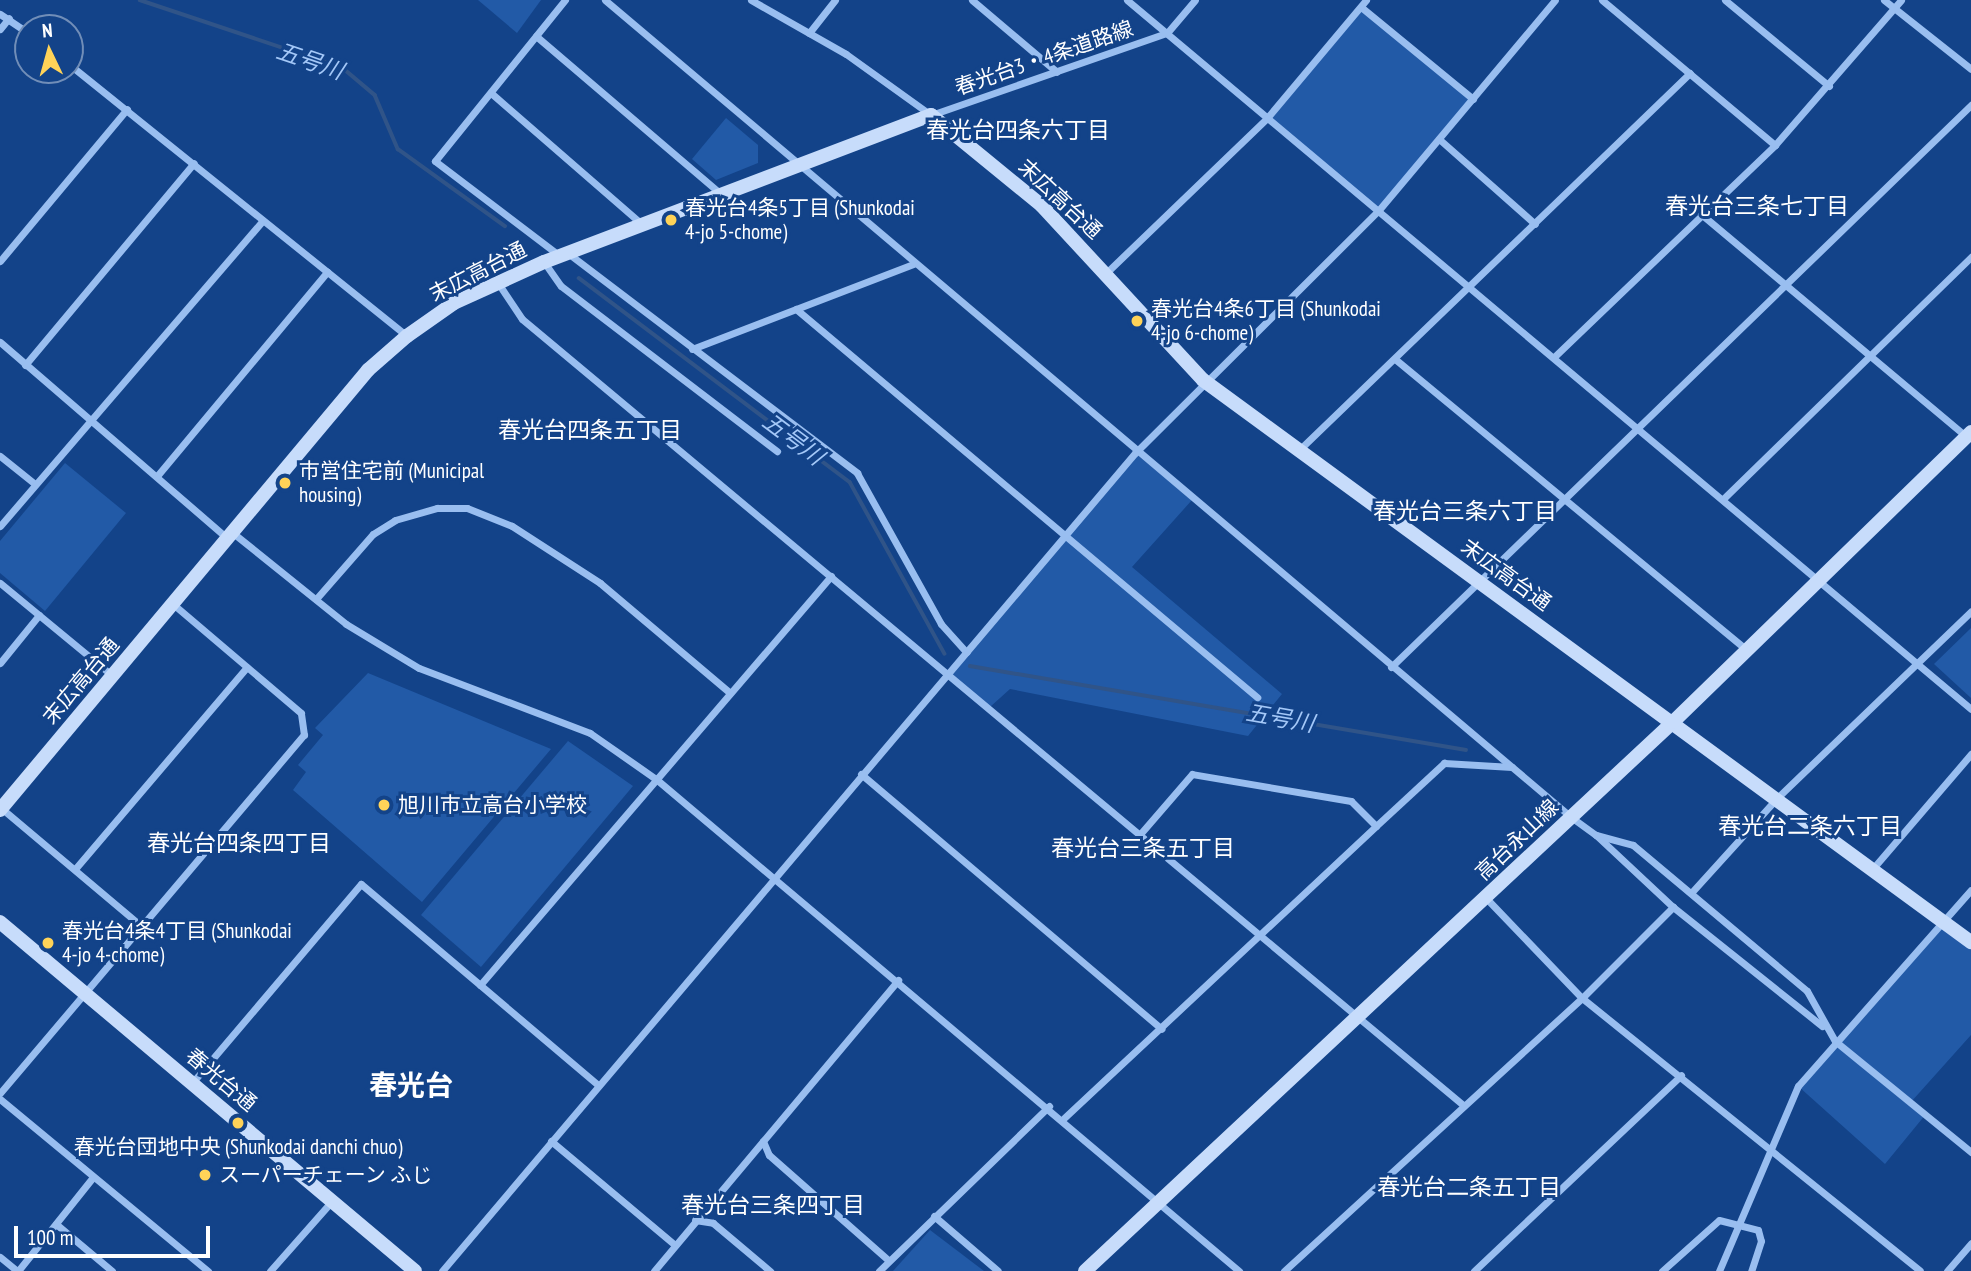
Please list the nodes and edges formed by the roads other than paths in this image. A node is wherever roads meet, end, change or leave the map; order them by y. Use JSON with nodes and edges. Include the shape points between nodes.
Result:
{"nodes":[{"id":1,"x":565,"y":0,"type":"edge"},
{"id":2,"x":605,"y":0,"type":"edge"},
{"id":3,"x":751,"y":0,"type":"edge"},
{"id":4,"x":835,"y":0,"type":"edge"},
{"id":5,"x":972,"y":0,"type":"edge"},
{"id":6,"x":1127,"y":0,"type":"edge"},
{"id":7,"x":1195,"y":0,"type":"edge"},
{"id":8,"x":1367,"y":0,"type":"edge"},
{"id":9,"x":1555,"y":0,"type":"edge"},
{"id":10,"x":1602,"y":0,"type":"edge"},
{"id":11,"x":1725,"y":0,"type":"edge"},
{"id":12,"x":1884,"y":0,"type":"edge"},
{"id":13,"x":1901,"y":0,"type":"edge"},
{"id":14,"x":1360,"y":7,"type":"junction"},
{"id":15,"x":1894,"y":8,"type":"junction"},
{"id":16,"x":0,"y":14,"type":"edge"},
{"id":17,"x":9,"y":18,"type":"junction"},
{"id":18,"x":14,"y":22,"type":"edge"},
{"id":19,"x":0,"y":29,"type":"edge"},
{"id":20,"x":809,"y":33,"type":"junction"},
{"id":21,"x":1167,"y":33,"type":"junction"},
{"id":22,"x":536,"y":36,"type":"junction"},
{"id":23,"x":1971,"y":69,"type":"edge"},
{"id":24,"x":1057,"y":72,"type":"junction"},
{"id":25,"x":1690,"y":73,"type":"junction"},
{"id":26,"x":84,"y":76,"type":"edge"},
{"id":27,"x":1829,"y":86,"type":"junction"},
{"id":28,"x":491,"y":93,"type":"junction"},
{"id":29,"x":1473,"y":99,"type":"junction"},
{"id":30,"x":1971,"y":105,"type":"edge"},
{"id":31,"x":128,"y":109,"type":"junction"},
{"id":32,"x":932,"y":115,"type":"junction"},
{"id":33,"x":1267,"y":118,"type":"junction"},
{"id":34,"x":1439,"y":139,"type":"junction"},
{"id":35,"x":1775,"y":145,"type":"junction"},
{"id":36,"x":194,"y":163,"type":"junction"},
{"id":37,"x":796,"y":166,"type":"junction"},
{"id":38,"x":721,"y":194,"type":"junction"},
{"id":39,"x":1378,"y":211,"type":"junction"},
{"id":40,"x":1701,"y":214,"type":"junction"},
{"id":41,"x":263,"y":220,"type":"junction"},
{"id":42,"x":1535,"y":224,"type":"junction"},
{"id":43,"x":644,"y":226,"type":"junction"},
{"id":44,"x":0,"y":245,"type":"edge"},
{"id":45,"x":8,"y":251,"type":"junction"},
{"id":46,"x":564,"y":254,"type":"junction"},
{"id":47,"x":1971,"y":257,"type":"edge"},
{"id":48,"x":0,"y":261,"type":"edge"},
{"id":49,"x":544,"y":262,"type":"junction"},
{"id":50,"x":913,"y":264,"type":"junction"},
{"id":51,"x":327,"y":272,"type":"junction"},
{"id":52,"x":1105,"y":274,"type":"junction"},
{"id":53,"x":498,"y":282,"type":"junction"},
{"id":54,"x":1787,"y":285,"type":"junction"},
{"id":55,"x":1470,"y":287,"type":"junction"},
{"id":56,"x":796,"y":309,"type":"junction"},
{"id":57,"x":407,"y":336,"type":"junction"},
{"id":58,"x":0,"y":342,"type":"edge"},
{"id":59,"x":692,"y":349,"type":"junction"},
{"id":60,"x":1871,"y":354,"type":"junction"},
{"id":61,"x":1554,"y":357,"type":"junction"},
{"id":62,"x":1395,"y":359,"type":"junction"},
{"id":63,"x":25,"y":365,"type":"junction"},
{"id":64,"x":1203,"y":380,"type":"junction"},
{"id":65,"x":91,"y":420,"type":"junction"},
{"id":66,"x":1636,"y":428,"type":"junction"},
{"id":67,"x":1970,"y":436,"type":"edge"},
{"id":68,"x":777,"y":450,"type":"dead end"},
{"id":69,"x":1299,"y":450,"type":"junction"},
{"id":70,"x":1135,"y":453,"type":"junction"},
{"id":71,"x":0,"y":456,"type":"edge"},
{"id":72,"x":157,"y":476,"type":"junction"},
{"id":73,"x":36,"y":484,"type":"junction"},
{"id":74,"x":1723,"y":499,"type":"junction"},
{"id":75,"x":1564,"y":501,"type":"junction"},
{"id":76,"x":0,"y":526,"type":"edge"},
{"id":77,"x":1066,"y":535,"type":"junction"},
{"id":78,"x":231,"y":536,"type":"junction"},
{"id":79,"x":831,"y":576,"type":"junction"},
{"id":80,"x":1820,"y":578,"type":"junction"},
{"id":81,"x":1478,"y":581,"type":"junction"},
{"id":82,"x":0,"y":583,"type":"edge"},
{"id":83,"x":316,"y":599,"type":"junction"},
{"id":84,"x":173,"y":603,"type":"junction"},
{"id":85,"x":1971,"y":611,"type":"edge"},
{"id":86,"x":39,"y":615,"type":"junction"},
{"id":87,"x":1746,"y":649,"type":"junction"},
{"id":88,"x":966,"y":652,"type":"junction"},
{"id":89,"x":0,"y":663,"type":"edge"},
{"id":90,"x":1916,"y":665,"type":"junction"},
{"id":91,"x":247,"y":667,"type":"junction"},
{"id":92,"x":1391,"y":667,"type":"junction"},
{"id":93,"x":947,"y":675,"type":"junction"},
{"id":94,"x":113,"y":676,"type":"junction"},
{"id":95,"x":730,"y":692,"type":"junction"},
{"id":96,"x":1257,"y":696,"type":"dead end"},
{"id":97,"x":1971,"y":709,"type":"edge"},
{"id":98,"x":1673,"y":722,"type":"junction"},
{"id":99,"x":1971,"y":754,"type":"edge"},
{"id":100,"x":1513,"y":767,"type":"junction"},
{"id":101,"x":861,"y":774,"type":"junction"},
{"id":102,"x":656,"y":779,"type":"junction"},
{"id":103,"x":1777,"y":798,"type":"junction"},
{"id":104,"x":0,"y":809,"type":"edge"},
{"id":105,"x":1571,"y":817,"type":"junction"},
{"id":106,"x":1376,"y":826,"type":"junction"},
{"id":107,"x":1141,"y":833,"type":"junction"},
{"id":108,"x":1596,"y":835,"type":"junction"},
{"id":109,"x":1875,"y":866,"type":"junction"},
{"id":110,"x":75,"y":869,"type":"junction"},
{"id":111,"x":775,"y":875,"type":"junction"},
{"id":112,"x":1971,"y":890,"type":"edge"},
{"id":113,"x":1691,"y":893,"type":"junction"},
{"id":114,"x":1486,"y":898,"type":"junction"},
{"id":115,"x":1673,"y":907,"type":"junction"},
{"id":116,"x":1944,"y":920,"type":"junction"},
{"id":117,"x":0,"y":922,"type":"edge"},
{"id":118,"x":141,"y":926,"type":"junction"},
{"id":119,"x":1262,"y":935,"type":"junction"},
{"id":120,"x":1971,"y":942,"type":"edge"},
{"id":121,"x":898,"y":980,"type":"junction"},
{"id":122,"x":481,"y":985,"type":"junction"},
{"id":123,"x":84,"y":993,"type":"junction"},
{"id":124,"x":1581,"y":998,"type":"junction"},
{"id":125,"x":1359,"y":1015,"type":"junction"},
{"id":126,"x":1823,"y":1026,"type":"junction"},
{"id":127,"x":1162,"y":1029,"type":"junction"},
{"id":128,"x":1835,"y":1041,"type":"junction"},
{"id":129,"x":1681,"y":1075,"type":"junction"},
{"id":130,"x":192,"y":1083,"type":"junction"},
{"id":131,"x":598,"y":1085,"type":"junction"},
{"id":132,"x":0,"y":1093,"type":"edge"},
{"id":133,"x":0,"y":1099,"type":"edge"},
{"id":134,"x":1463,"y":1105,"type":"junction"},
{"id":135,"x":1049,"y":1106,"type":"junction"},
{"id":136,"x":1064,"y":1118,"type":"junction"},
{"id":137,"x":551,"y":1141,"type":"junction"},
{"id":138,"x":763,"y":1141,"type":"junction"},
{"id":139,"x":1770,"y":1149,"type":"junction"},
{"id":140,"x":1971,"y":1152,"type":"edge"},
{"id":141,"x":93,"y":1177,"type":"junction"},
{"id":142,"x":332,"y":1201,"type":"junction"},
{"id":143,"x":1159,"y":1203,"type":"junction"},
{"id":144,"x":933,"y":1216,"type":"junction"},
{"id":145,"x":695,"y":1220,"type":"junction"},
{"id":146,"x":1738,"y":1223,"type":"junction"},
{"id":147,"x":56,"y":1224,"type":"junction"},
{"id":148,"x":1971,"y":1243,"type":"edge"},
{"id":149,"x":675,"y":1245,"type":"junction"},
{"id":150,"x":0,"y":1257,"type":"edge"},
{"id":151,"x":888,"y":1260,"type":"junction"},
{"id":152,"x":1232,"y":1269,"type":"edge"},
{"id":153,"x":18,"y":1271,"type":"edge"},
{"id":154,"x":112,"y":1271,"type":"edge"},
{"id":155,"x":208,"y":1271,"type":"edge"},
{"id":156,"x":270,"y":1271,"type":"edge"},
{"id":157,"x":415,"y":1271,"type":"edge"},
{"id":158,"x":442,"y":1271,"type":"edge"},
{"id":159,"x":653,"y":1271,"type":"edge"},
{"id":160,"x":768,"y":1271,"type":"edge"},
{"id":161,"x":879,"y":1271,"type":"edge"},
{"id":162,"x":998,"y":1271,"type":"edge"},
{"id":163,"x":1085,"y":1271,"type":"edge"},
{"id":164,"x":1284,"y":1271,"type":"edge"},
{"id":165,"x":1474,"y":1271,"type":"edge"},
{"id":166,"x":1662,"y":1271,"type":"edge"},
{"id":167,"x":1719,"y":1271,"type":"edge"},
{"id":168,"x":1751,"y":1271,"type":"edge"},
{"id":169,"x":1920,"y":1271,"type":"edge"},
{"id":170,"x":1947,"y":1271,"type":"edge"}],
"edges":[{"from":1,"to":22,"type":"street"},
{"from":2,"to":37,"type":"street"},
{"from":3,"to":20,"type":"street"},
{"from":4,"to":20,"type":"street"},
{"from":5,"to":24,"type":"street"},
{"from":6,"to":21,"type":"street"},
{"from":7,"to":21,"type":"street","name":"春光台3・4条道路線"},
{"from":8,"to":14,"type":"street"},
{"from":9,"to":29,"type":"street"},
{"from":10,"to":25,"type":"street"},
{"from":11,"to":27,"type":"street"},
{"from":12,"to":15,"type":"street"},
{"from":13,"to":15,"type":"street"},
{"from":14,"to":29,"type":"street"},
{"from":14,"to":33,"type":"street"},
{"from":15,"to":23,"type":"street"},
{"from":15,"to":27,"type":"street"},
{"from":16,"to":17,"type":"street"},
{"from":17,"to":18,"type":"street"},
{"from":17,"to":19,"type":"street"},
{"from":20,"to":32,"type":"street"},
{"from":21,"to":24,"type":"street","name":"春光台3・4条道路線"},
{"from":21,"to":33,"type":"street"},
{"from":22,"to":28,"type":"street"},
{"from":22,"to":38,"type":"street"},
{"from":24,"to":32,"type":"street","name":"春光台3・4条道路線"},
{"from":25,"to":35,"type":"street"},
{"from":25,"to":42,"type":"street"},
{"from":26,"to":31,"type":"street"},
{"from":27,"to":35,"type":"street"},
{"from":28,"to":43,"type":"street"},
{"from":28,"to":46,"type":"street","via":[[435,161]]},
{"from":29,"to":34,"type":"street"},
{"from":30,"to":54,"type":"street"},
{"from":31,"to":36,"type":"street"},
{"from":31,"to":45,"type":"street"},
{"from":32,"to":37,"type":"street","name":"末広高台通"},
{"from":32,"to":52,"type":"street","name":"末広高台通","via":[[1042,206]]},
{"from":33,"to":39,"type":"street"},
{"from":33,"to":52,"type":"street"},
{"from":34,"to":39,"type":"street"},
{"from":34,"to":42,"type":"street"},
{"from":35,"to":40,"type":"street"},
{"from":36,"to":41,"type":"street"},
{"from":36,"to":63,"type":"street"},
{"from":37,"to":38,"type":"street","name":"末広高台通"},
{"from":37,"to":50,"type":"street"},
{"from":38,"to":43,"type":"street","name":"末広高台通"},
{"from":39,"to":55,"type":"street"},
{"from":39,"to":64,"type":"street"},
{"from":40,"to":54,"type":"street"},
{"from":40,"to":61,"type":"street"},
{"from":41,"to":51,"type":"street"},
{"from":41,"to":65,"type":"street"},
{"from":42,"to":55,"type":"street"},
{"from":43,"to":46,"type":"street","name":"末広高台通"},
{"from":44,"to":45,"type":"street"},
{"from":45,"to":48,"type":"street"},
{"from":46,"to":49,"type":"street","name":"末広高台通"},
{"from":46,"to":59,"type":"street"},
{"from":47,"to":60,"type":"street"},
{"from":49,"to":53,"type":"street","name":"末広高台通"},
{"from":49,"to":68,"type":"street","via":[[561,286]]},
{"from":50,"to":56,"type":"street"},
{"from":50,"to":70,"type":"street"},
{"from":51,"to":57,"type":"street"},
{"from":51,"to":72,"type":"street"},
{"from":52,"to":64,"type":"street","name":"末広高台通"},
{"from":53,"to":57,"type":"street","name":"末広高台通"},
{"from":53,"to":79,"type":"street","via":[[522,319]]},
{"from":54,"to":60,"type":"street"},
{"from":54,"to":66,"type":"street"},
{"from":55,"to":61,"type":"street"},
{"from":55,"to":62,"type":"street"},
{"from":56,"to":59,"type":"street"},
{"from":56,"to":77,"type":"street"},
{"from":57,"to":78,"type":"street","name":"末広高台通","via":[[368,370]]},
{"from":58,"to":63,"type":"street"},
{"from":59,"to":88,"type":"street","via":[[857,473],[942,624]]},
{"from":60,"to":67,"type":"street"},
{"from":60,"to":74,"type":"street"},
{"from":61,"to":66,"type":"street"},
{"from":62,"to":69,"type":"street"},
{"from":62,"to":75,"type":"street"},
{"from":63,"to":65,"type":"street"},
{"from":64,"to":69,"type":"street","name":"末広高台通"},
{"from":64,"to":70,"type":"street"},
{"from":65,"to":72,"type":"street"},
{"from":65,"to":73,"type":"street"},
{"from":66,"to":74,"type":"street"},
{"from":66,"to":75,"type":"street"},
{"from":67,"to":80,"type":"street","name":"高台永山線"},
{"from":69,"to":81,"type":"street","name":"末広高台通"},
{"from":70,"to":77,"type":"street"},
{"from":70,"to":92,"type":"street"},
{"from":71,"to":73,"type":"street"},
{"from":72,"to":78,"type":"street"},
{"from":73,"to":76,"type":"street"},
{"from":74,"to":80,"type":"street"},
{"from":75,"to":81,"type":"street"},
{"from":75,"to":87,"type":"street"},
{"from":77,"to":88,"type":"street"},
{"from":77,"to":96,"type":"street"},
{"from":78,"to":83,"type":"street"},
{"from":78,"to":84,"type":"street","name":"末広高台通"},
{"from":79,"to":93,"type":"street"},
{"from":79,"to":95,"type":"street"},
{"from":80,"to":87,"type":"street","name":"高台永山線"},
{"from":80,"to":90,"type":"street"},
{"from":81,"to":92,"type":"street"},
{"from":81,"to":98,"type":"street","name":"末広高台通"},
{"from":82,"to":86,"type":"street"},
{"from":83,"to":95,"type":"street","via":[[373,534],[395,520],[437,508],[467,508],[512,526],[600,583]]},
{"from":83,"to":102,"type":"street","via":[[346,624],[419,668],[590,733]]},
{"from":84,"to":91,"type":"street"},
{"from":84,"to":94,"type":"street","name":"末広高台通"},
{"from":85,"to":90,"type":"street"},
{"from":86,"to":89,"type":"street"},
{"from":86,"to":94,"type":"street"},
{"from":87,"to":98,"type":"street","name":"高台永山線"},
{"from":88,"to":93,"type":"street"},
{"from":90,"to":97,"type":"street"},
{"from":90,"to":103,"type":"street"},
{"from":91,"to":110,"type":"street"},
{"from":91,"to":118,"type":"street","via":[[301,713],[304,735]]},
{"from":92,"to":100,"type":"street"},
{"from":93,"to":101,"type":"street"},
{"from":93,"to":107,"type":"street"},
{"from":94,"to":104,"type":"street","name":"末広高台通"},
{"from":95,"to":102,"type":"street"},
{"from":98,"to":103,"type":"street","name":"末広高台通"},
{"from":98,"to":105,"type":"street","name":"高台永山線"},
{"from":99,"to":109,"type":"street"},
{"from":100,"to":105,"type":"street"},
{"from":100,"to":106,"type":"street","via":[[1444,763]]},
{"from":101,"to":111,"type":"street"},
{"from":101,"to":127,"type":"street"},
{"from":102,"to":111,"type":"street"},
{"from":102,"to":122,"type":"street"},
{"from":103,"to":109,"type":"street","name":"末広高台通"},
{"from":103,"to":113,"type":"street"},
{"from":104,"to":110,"type":"street"},
{"from":105,"to":108,"type":"street"},
{"from":105,"to":114,"type":"street","name":"高台永山線"},
{"from":106,"to":107,"type":"street","via":[[1350,801],[1192,774]]},
{"from":106,"to":119,"type":"street"},
{"from":107,"to":119,"type":"street"},
{"from":108,"to":113,"type":"street","via":[[1633,845]]},
{"from":108,"to":115,"type":"street"},
{"from":109,"to":116,"type":"street","name":"末広高台通"},
{"from":110,"to":118,"type":"street"},
{"from":111,"to":121,"type":"street"},
{"from":111,"to":131,"type":"street"},
{"from":112,"to":116,"type":"street"},
{"from":113,"to":126,"type":"street","via":[[1807,991]]},
{"from":114,"to":124,"type":"street"},
{"from":114,"to":125,"type":"street","name":"高台永山線"},
{"from":115,"to":124,"type":"street"},
{"from":115,"to":126,"type":"street"},
{"from":116,"to":120,"type":"street","name":"末広高台通"},
{"from":116,"to":128,"type":"street"},
{"from":117,"to":123,"type":"street","name":"春光台通"},
{"from":118,"to":123,"type":"street"},
{"from":119,"to":125,"type":"street"},
{"from":119,"to":127,"type":"street"},
{"from":121,"to":135,"type":"street"},
{"from":121,"to":138,"type":"street"},
{"from":122,"to":130,"type":"street","via":[[361,884]]},
{"from":122,"to":131,"type":"street"},
{"from":123,"to":130,"type":"street","name":"春光台通"},
{"from":123,"to":132,"type":"street"},
{"from":124,"to":129,"type":"street"},
{"from":124,"to":134,"type":"street"},
{"from":125,"to":134,"type":"street"},
{"from":125,"to":143,"type":"street","name":"高台永山線"},
{"from":126,"to":128,"type":"street"},
{"from":127,"to":136,"type":"street"},
{"from":128,"to":139,"type":"street","via":[[1798,1086]]},
{"from":128,"to":140,"type":"street"},
{"from":129,"to":139,"type":"street"},
{"from":129,"to":165,"type":"street"},
{"from":130,"to":142,"type":"street","name":"春光台通"},
{"from":131,"to":137,"type":"street"},
{"from":133,"to":141,"type":"street"},
{"from":134,"to":164,"type":"street"},
{"from":135,"to":136,"type":"street"},
{"from":135,"to":144,"type":"street"},
{"from":136,"to":143,"type":"street"},
{"from":137,"to":149,"type":"street"},
{"from":137,"to":158,"type":"street"},
{"from":138,"to":145,"type":"street"},
{"from":138,"to":151,"type":"street","via":[[769,1155]]},
{"from":139,"to":146,"type":"street"},
{"from":139,"to":169,"type":"street"},
{"from":141,"to":147,"type":"street"},
{"from":141,"to":155,"type":"street"},
{"from":142,"to":156,"type":"street"},
{"from":142,"to":157,"type":"street","name":"春光台通"},
{"from":143,"to":152,"type":"street"},
{"from":143,"to":163,"type":"street","name":"高台永山線"},
{"from":144,"to":151,"type":"street"},
{"from":144,"to":162,"type":"street"},
{"from":145,"to":149,"type":"street"},
{"from":145,"to":160,"type":"street","via":[[713,1223]]},
{"from":146,"to":166,"type":"street","via":[[1719,1220]]},
{"from":146,"to":167,"type":"street"},
{"from":146,"to":168,"type":"street","via":[[1758,1230],[1761,1241]]},
{"from":147,"to":153,"type":"street"},
{"from":147,"to":154,"type":"street"},
{"from":148,"to":170,"type":"street"},
{"from":149,"to":159,"type":"street"},
{"from":150,"to":153,"type":"street"},
{"from":151,"to":161,"type":"street"}]}
